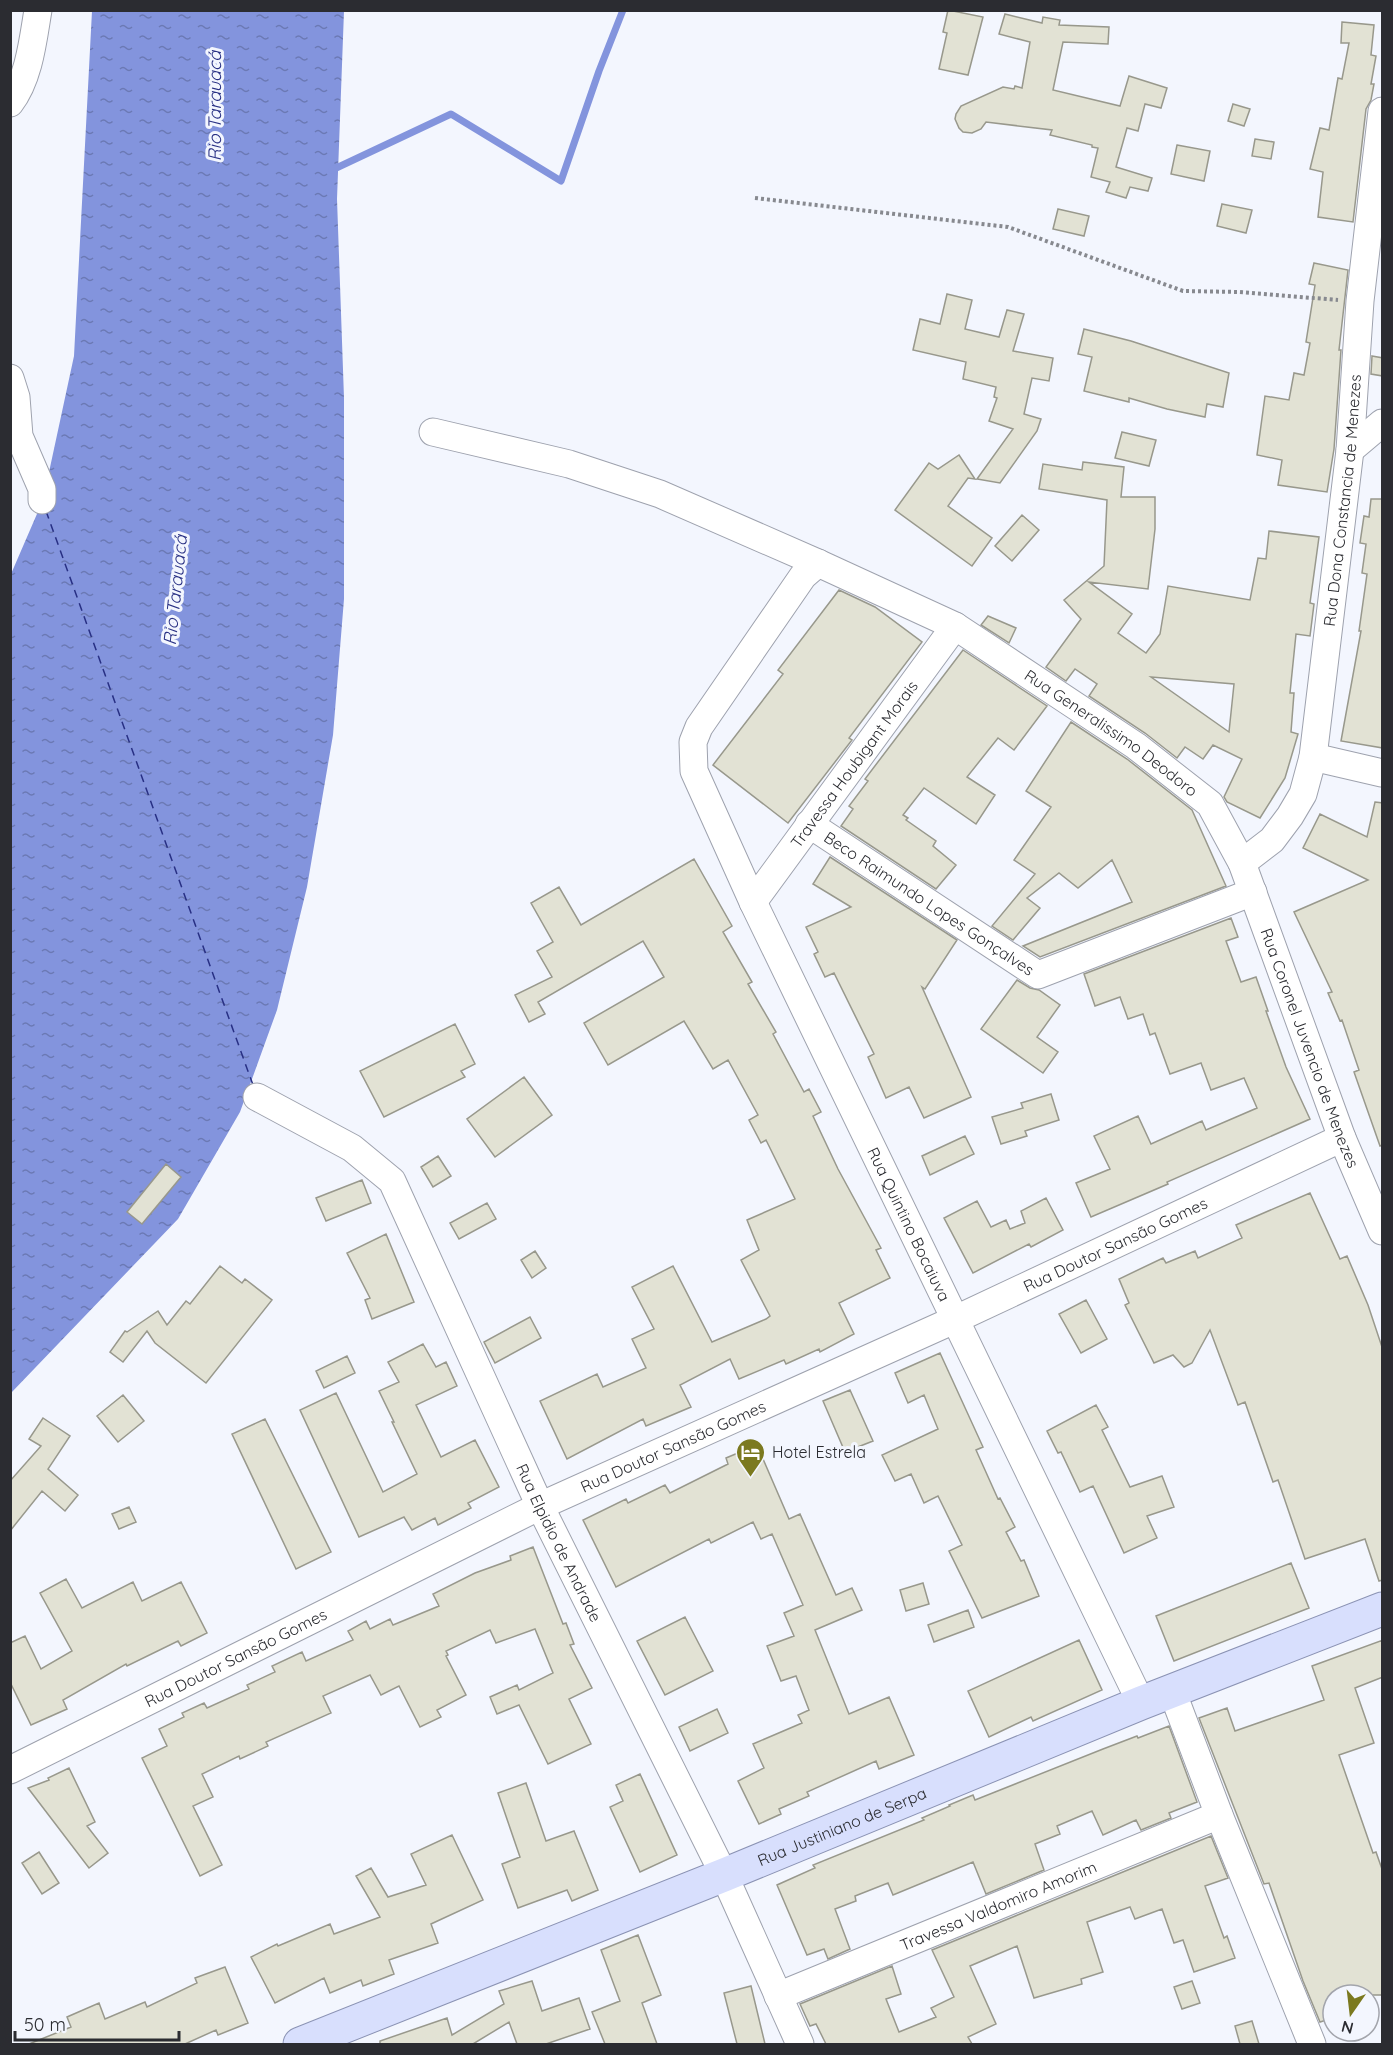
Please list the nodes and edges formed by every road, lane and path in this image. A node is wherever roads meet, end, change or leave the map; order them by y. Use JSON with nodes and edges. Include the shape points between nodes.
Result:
{"nodes":[{"id":1,"x":38,"y":10,"type":"edge"},
{"id":2,"x":10,"y":103,"type":"edge"},
{"id":3,"x":1383,"y":111,"type":"edge"},
{"id":4,"x":755,"y":198,"type":"dead end"},
{"id":5,"x":1360,"y":301,"type":"junction"},
{"id":6,"x":10,"y":378,"type":"edge"},
{"id":7,"x":1383,"y":423,"type":"edge"},
{"id":8,"x":433,"y":432,"type":"dead end"},
{"id":9,"x":1350,"y":450,"type":"junction"},
{"id":10,"x":42,"y":500,"type":"dead end"},
{"id":11,"x":818,"y":562,"type":"junction"},
{"id":12,"x":955,"y":626,"type":"junction"},
{"id":13,"x":1313,"y":757,"type":"junction"},
{"id":14,"x":1383,"y":773,"type":"edge"},
{"id":15,"x":809,"y":824,"type":"junction"},
{"id":16,"x":1242,"y":863,"type":"junction"},
{"id":17,"x":1253,"y":892,"type":"junction"},
{"id":18,"x":753,"y":902,"type":"junction"},
{"id":19,"x":257,"y":1097,"type":"dead end"},
{"id":20,"x":1342,"y":1138,"type":"junction"},
{"id":21,"x":1382,"y":1227,"type":"edge"},
{"id":22,"x":954,"y":1320,"type":"junction"},
{"id":23,"x":540,"y":1506,"type":"junction"},
{"id":24,"x":1383,"y":1610,"type":"edge"},
{"id":25,"x":1172,"y":1691,"type":"junction"},
{"id":26,"x":1141,"y":1703,"type":"junction"},
{"id":27,"x":10,"y":1770,"type":"edge"},
{"id":28,"x":1219,"y":1815,"type":"junction"},
{"id":29,"x":724,"y":1875,"type":"junction"},
{"id":30,"x":778,"y":1996,"type":"junction"},
{"id":31,"x":300,"y":2044,"type":"edge"},
{"id":32,"x":800,"y":2044,"type":"edge"},
{"id":33,"x":1312,"y":2044,"type":"edge"}],
"edges":[{"from":1,"to":2,"type":"street","via":[[32,48],[17,94]]},
{"from":3,"to":5,"type":"street","name":"Rua Dona Constancia de Menezes"},
{"from":4,"to":5,"type":"path","via":[[1008,227],[1183,291]]},
{"from":5,"to":9,"type":"street","name":"Rua Dona Constancia de Menezes"},
{"from":6,"to":10,"type":"street","via":[[19,436],[42,489]]},
{"from":7,"to":9,"type":"street"},
{"from":8,"to":11,"type":"street","name":"Rua Generalissimo Deodoro","via":[[628,482]]},
{"from":9,"to":13,"type":"street","name":"Rua Dona Constancia de Menezes"},
{"from":11,"to":12,"type":"street","name":"Rua Generalissimo Deodoro"},
{"from":11,"to":18,"type":"street","name":"Rua Quintino Bocaiuva","via":[[803,576],[699,727],[693,742],[694,771]]},
{"from":12,"to":15,"type":"street","name":"Travessa Houbigant Morais"},
{"from":12,"to":16,"type":"street","name":"Rua Generalissimo Deodoro","via":[[1136,746],[1210,804]]},
{"from":13,"to":14,"type":"street"},
{"from":13,"to":16,"type":"street","name":"Rua Dona Constancia de Menezes","via":[[1303,794],[1290,816],[1272,840]]},
{"from":15,"to":17,"type":"street","name":"Beco Raimundo Lopes Gonçalves","via":[[1038,975]]},
{"from":15,"to":18,"type":"street","name":"Travessa Houbigant Morais"},
{"from":16,"to":17,"type":"street","name":"Rua Coronel Juvencio de Menezes"},
{"from":17,"to":20,"type":"street","name":"Rua Coronel Juvencio de Menezes"},
{"from":18,"to":22,"type":"street","name":"Rua Quintino Bocaiuva"},
{"from":19,"to":23,"type":"street","name":"Rua Elpidio de Andrade","via":[[352,1148],[392,1182]]},
{"from":20,"to":21,"type":"street","name":"Rua Coronel Juvencio de Menezes"},
{"from":20,"to":22,"type":"street","name":"Rua Doutor Sansão Gomes"},
{"from":22,"to":23,"type":"street","name":"Rua Doutor Sansão Gomes"},
{"from":22,"to":26,"type":"street","name":"Rua Quintino Bocaiuva"},
{"from":23,"to":27,"type":"street","name":"Rua Doutor Sansão Gomes"},
{"from":23,"to":29,"type":"street","name":"Rua Elpidio de Andrade"},
{"from":24,"to":25,"type":"main road","name":"Rua Justiniano de Serpa"},
{"from":25,"to":26,"type":"main road","name":"Rua Justiniano de Serpa"},
{"from":25,"to":28,"type":"street"},
{"from":26,"to":29,"type":"main road","name":"Rua Justiniano de Serpa"},
{"from":28,"to":30,"type":"street","name":"Travessa Valdomiro Amorim"},
{"from":28,"to":33,"type":"street"},
{"from":29,"to":30,"type":"street","name":"Rua Elpidio de Andrade"},
{"from":29,"to":31,"type":"main road","name":"Rua Justiniano de Serpa"},
{"from":30,"to":32,"type":"street","name":"Rua Elpidio de Andrade"}]}
